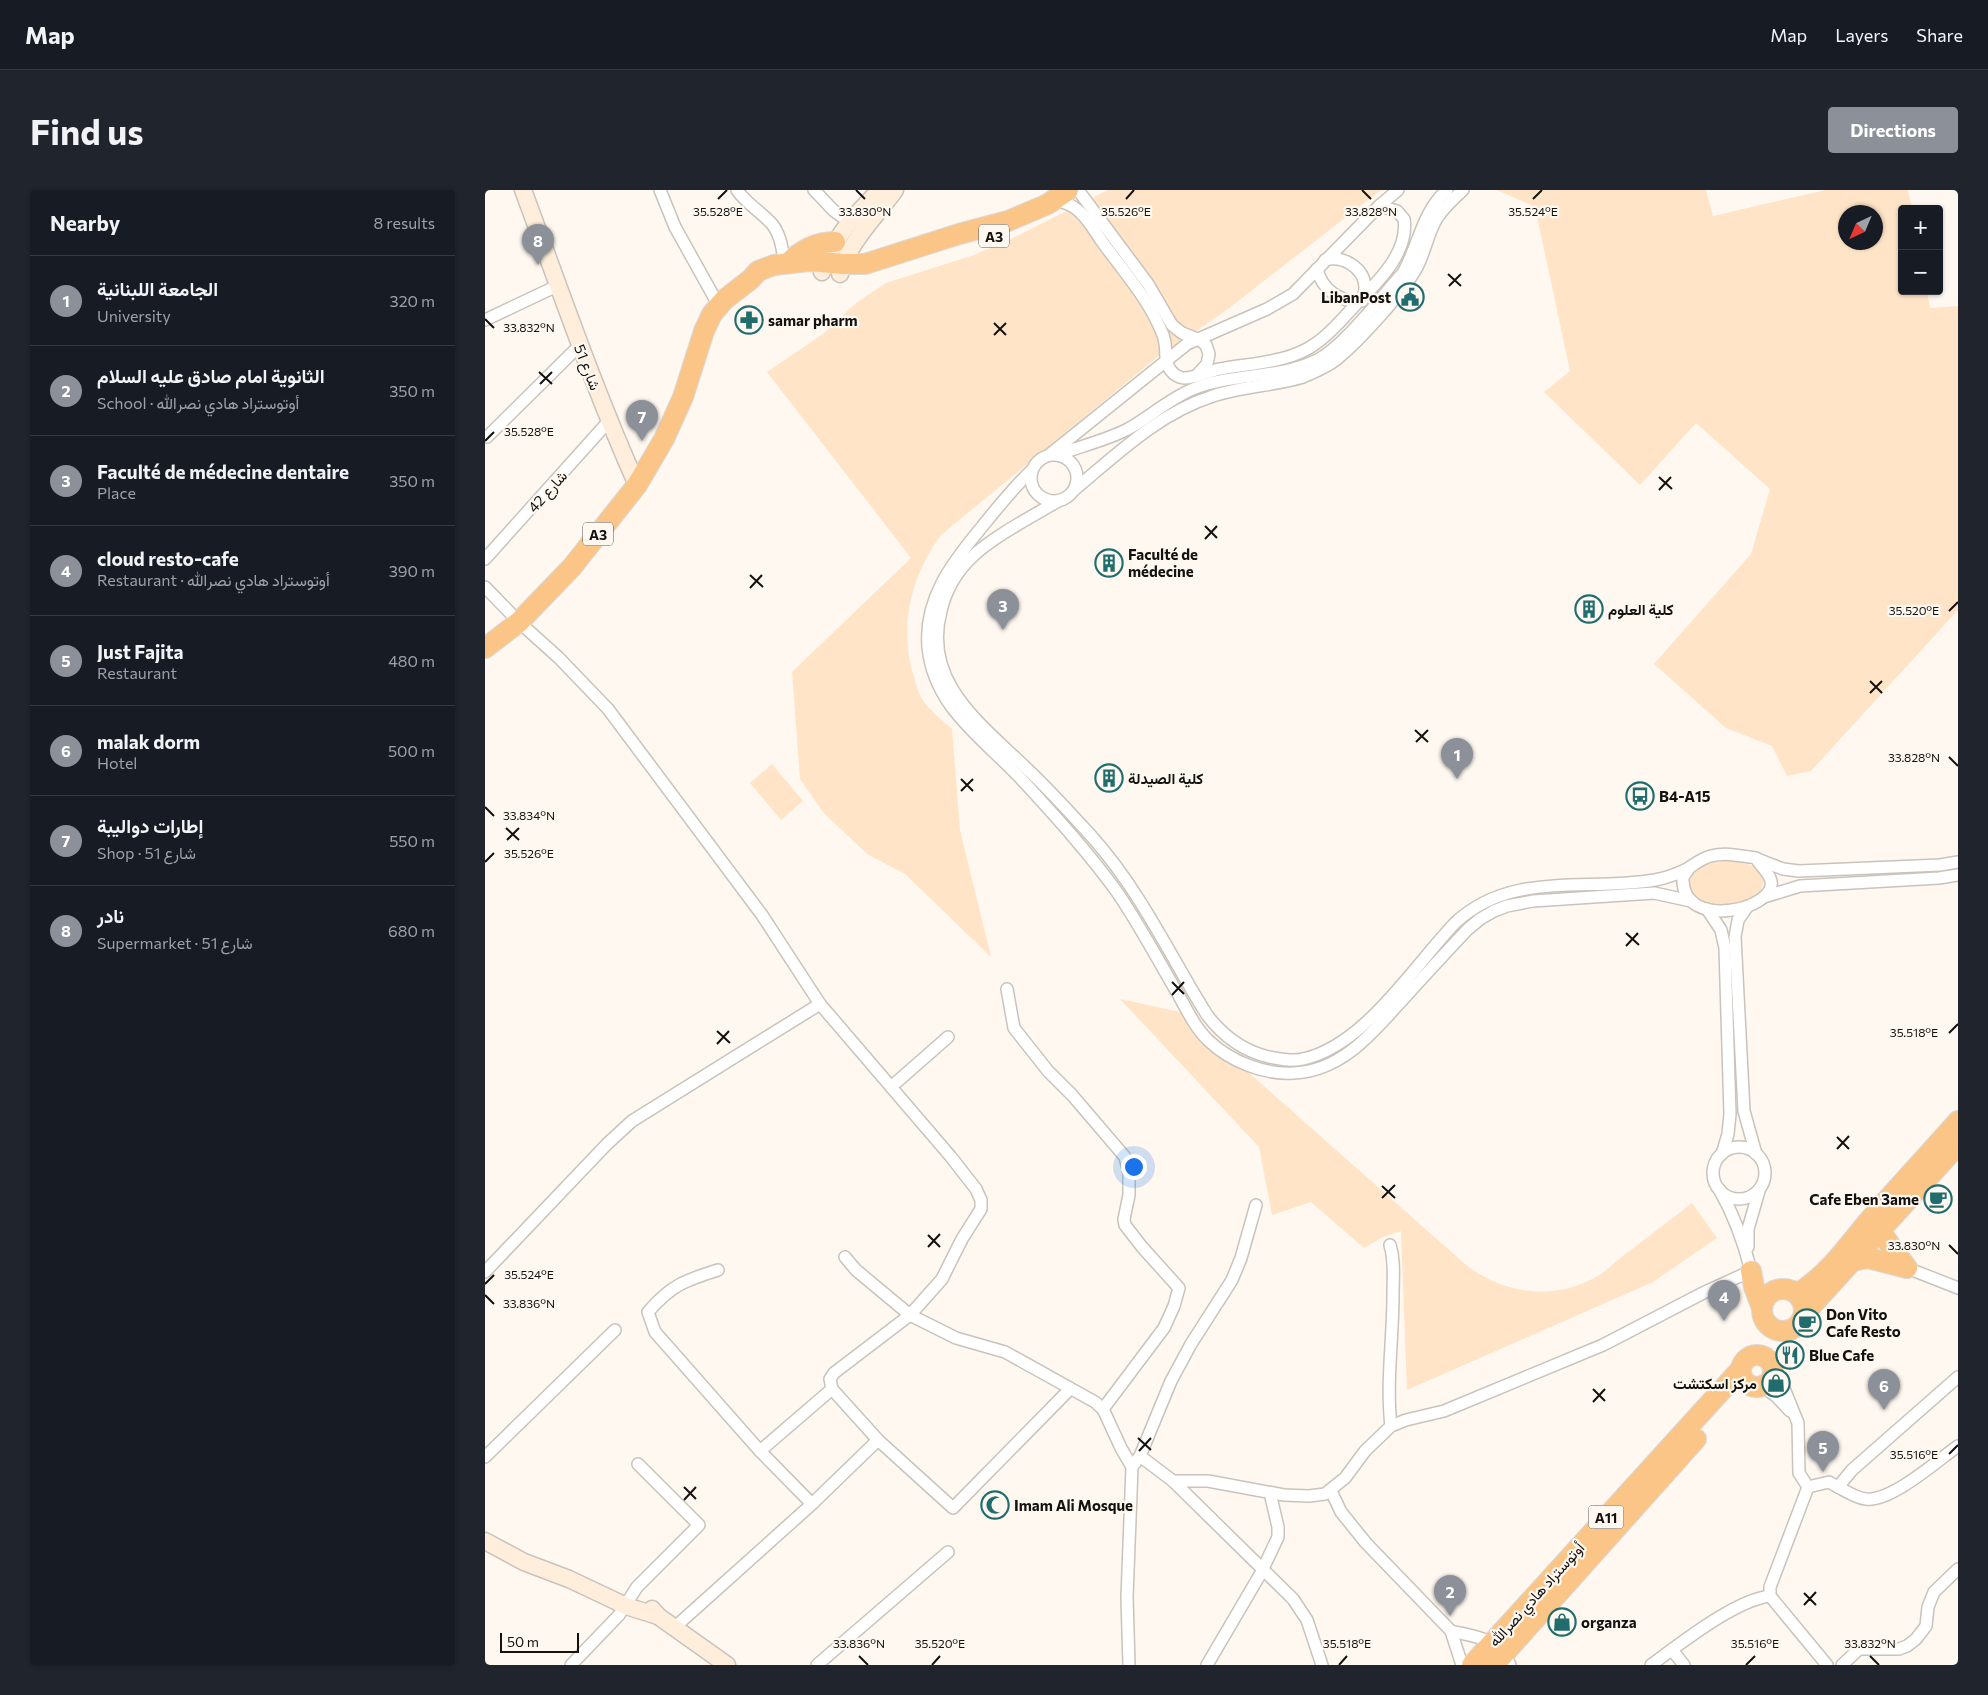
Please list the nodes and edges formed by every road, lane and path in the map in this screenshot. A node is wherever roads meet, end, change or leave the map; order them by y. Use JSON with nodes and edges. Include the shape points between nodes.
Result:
{"nodes":[{"id":1,"x":523,"y":190,"type":"edge"},
{"id":2,"x":659,"y":190,"type":"edge"},
{"id":3,"x":737,"y":190,"type":"edge"},
{"id":4,"x":814,"y":190,"type":"edge"},
{"id":5,"x":880,"y":190,"type":"edge"},
{"id":6,"x":895,"y":190,"type":"edge"},
{"id":7,"x":1399,"y":190,"type":"edge"},
{"id":8,"x":1447,"y":190,"type":"edge"},
{"id":9,"x":1463,"y":190,"type":"edge"},
{"id":10,"x":1071,"y":194,"type":"edge"},
{"id":11,"x":1379,"y":206,"type":"junction"},
{"id":12,"x":848,"y":221,"type":"junction"},
{"id":13,"x":835,"y":242,"type":"junction"},
{"id":14,"x":1325,"y":260,"type":"junction"},
{"id":15,"x":786,"y":263,"type":"junction"},
{"id":16,"x":833,"y":268,"type":"junction"},
{"id":17,"x":1317,"y":269,"type":"junction"},
{"id":18,"x":751,"y":280,"type":"junction"},
{"id":19,"x":559,"y":285,"type":"junction"},
{"id":20,"x":1395,"y":298,"type":"junction"},
{"id":21,"x":1363,"y":300,"type":"junction"},
{"id":22,"x":1378,"y":300,"type":"junction"},
{"id":23,"x":719,"y":306,"type":"junction"},
{"id":24,"x":1365,"y":315,"type":"junction"},
{"id":25,"x":485,"y":320,"type":"edge"},
{"id":26,"x":1365,"y":332,"type":"junction"},
{"id":27,"x":1196,"y":339,"type":"junction"},
{"id":28,"x":579,"y":346,"type":"junction"},
{"id":29,"x":1165,"y":360,"type":"junction"},
{"id":30,"x":1197,"y":375,"type":"junction"},
{"id":31,"x":609,"y":422,"type":"junction"},
{"id":32,"x":487,"y":437,"type":"dead end"},
{"id":33,"x":1053,"y":455,"type":"junction"},
{"id":34,"x":1032,"y":470,"type":"junction"},
{"id":35,"x":637,"y":485,"type":"junction"},
{"id":36,"x":1074,"y":490,"type":"junction"},
{"id":37,"x":1058,"y":501,"type":"junction"},
{"id":38,"x":485,"y":559,"type":"edge"},
{"id":39,"x":485,"y":587,"type":"edge"},
{"id":40,"x":519,"y":622,"type":"junction"},
{"id":41,"x":485,"y":648,"type":"edge"},
{"id":42,"x":1107,"y":854,"type":"junction"},
{"id":43,"x":1756,"y":858,"type":"junction"},
{"id":44,"x":1958,"y":862,"type":"edge"},
{"id":45,"x":1095,"y":864,"type":"junction"},
{"id":46,"x":1690,"y":867,"type":"junction"},
{"id":47,"x":1958,"y":875,"type":"edge"},
{"id":48,"x":1763,"y":897,"type":"junction"},
{"id":49,"x":1691,"y":901,"type":"junction"},
{"id":50,"x":1747,"y":906,"type":"junction"},
{"id":51,"x":1707,"y":910,"type":"junction"},
{"id":52,"x":1007,"y":989,"type":"dead end"},
{"id":53,"x":820,"y":1004,"type":"junction"},
{"id":54,"x":948,"y":1037,"type":"dead end"},
{"id":55,"x":891,"y":1087,"type":"junction"},
{"id":56,"x":1958,"y":1121,"type":"edge"},
{"id":57,"x":1958,"y":1145,"type":"edge"},
{"id":58,"x":1722,"y":1154,"type":"junction"},
{"id":59,"x":1756,"y":1154,"type":"junction"},
{"id":60,"x":1719,"y":1190,"type":"junction"},
{"id":61,"x":1759,"y":1190,"type":"junction"},
{"id":62,"x":1256,"y":1205,"type":"dead end"},
{"id":63,"x":1873,"y":1227,"type":"junction"},
{"id":64,"x":1390,"y":1245,"type":"dead end"},
{"id":65,"x":845,"y":1257,"type":"dead end"},
{"id":66,"x":1852,"y":1261,"type":"junction"},
{"id":67,"x":1749,"y":1264,"type":"junction"},
{"id":68,"x":1907,"y":1268,"type":"junction"},
{"id":69,"x":719,"y":1270,"type":"dead end"},
{"id":70,"x":485,"y":1272,"type":"edge"},
{"id":71,"x":1958,"y":1288,"type":"edge"},
{"id":72,"x":1777,"y":1290,"type":"junction"},
{"id":73,"x":1797,"y":1294,"type":"junction"},
{"id":74,"x":1762,"y":1308,"type":"junction"},
{"id":75,"x":910,"y":1315,"type":"junction"},
{"id":76,"x":1800,"y":1321,"type":"junction"},
{"id":77,"x":1774,"y":1329,"type":"junction"},
{"id":78,"x":615,"y":1330,"type":"dead end"},
{"id":79,"x":1757,"y":1370,"type":"junction"},
{"id":80,"x":1958,"y":1377,"type":"edge"},
{"id":81,"x":832,"y":1389,"type":"junction"},
{"id":82,"x":1070,"y":1389,"type":"junction"},
{"id":83,"x":1103,"y":1409,"type":"junction"},
{"id":84,"x":1798,"y":1422,"type":"junction"},
{"id":85,"x":1391,"y":1426,"type":"junction"},
{"id":86,"x":879,"y":1440,"type":"junction"},
{"id":87,"x":1958,"y":1446,"type":"edge"},
{"id":88,"x":760,"y":1451,"type":"junction"},
{"id":89,"x":1140,"y":1456,"type":"junction"},
{"id":90,"x":485,"y":1457,"type":"edge"},
{"id":91,"x":638,"y":1464,"type":"dead end"},
{"id":92,"x":1132,"y":1467,"type":"junction"},
{"id":93,"x":1173,"y":1480,"type":"junction"},
{"id":94,"x":1808,"y":1487,"type":"junction"},
{"id":95,"x":1837,"y":1487,"type":"junction"},
{"id":96,"x":1331,"y":1491,"type":"junction"},
{"id":97,"x":1270,"y":1493,"type":"junction"},
{"id":98,"x":812,"y":1504,"type":"junction"},
{"id":99,"x":485,"y":1541,"type":"edge"},
{"id":100,"x":948,"y":1552,"type":"dead end"},
{"id":101,"x":1263,"y":1568,"type":"junction"},
{"id":102,"x":1958,"y":1569,"type":"edge"},
{"id":103,"x":1769,"y":1596,"type":"junction"},
{"id":104,"x":629,"y":1601,"type":"junction"},
{"id":105,"x":675,"y":1627,"type":"junction"},
{"id":106,"x":1451,"y":1630,"type":"junction"},
{"id":107,"x":1672,"y":1650,"type":"junction"},
{"id":108,"x":1500,"y":1656,"type":"edge"},
{"id":109,"x":571,"y":1665,"type":"edge"},
{"id":110,"x":727,"y":1665,"type":"edge"},
{"id":111,"x":817,"y":1665,"type":"edge"},
{"id":112,"x":1129,"y":1665,"type":"edge"},
{"id":113,"x":1207,"y":1665,"type":"edge"},
{"id":114,"x":1323,"y":1665,"type":"edge"},
{"id":115,"x":1462,"y":1665,"type":"edge"},
{"id":116,"x":1472,"y":1665,"type":"edge"},
{"id":117,"x":1651,"y":1665,"type":"edge"},
{"id":118,"x":1683,"y":1665,"type":"edge"},
{"id":119,"x":1827,"y":1665,"type":"edge"},
{"id":120,"x":1842,"y":1665,"type":"edge"}],
"edges":[{"from":1,"to":19,"type":"street","name":"شارع 51"},
{"from":2,"to":23,"type":"street","via":[[675,227]]},
{"from":3,"to":15,"type":"street","via":[[770,221]]},
{"from":4,"to":12,"type":"street"},
{"from":5,"to":12,"type":"street"},
{"from":6,"to":16,"type":"street"},
{"from":7,"to":11,"type":"street"},
{"from":8,"to":22,"type":"street","via":[[1426,217],[1403,273]]},
{"from":9,"to":20,"type":"street","via":[[1437,218],[1417,268]]},
{"from":10,"to":16,"type":"highway","number":"A3","via":[[1008,221],[883,260]]},
{"from":10,"to":27,"type":"street","via":[[1148,284],[1173,326]]},
{"from":10,"to":29,"type":"street","via":[[1081,214],[1148,304],[1165,342]]},
{"from":11,"to":14,"type":"street"},
{"from":11,"to":21,"type":"street","via":[[1401,214],[1405,233],[1389,266]]},
{"from":12,"to":13,"type":"street"},
{"from":13,"to":15,"type":"highway","via":[[813,245]]},
{"from":13,"to":16,"type":"street"},
{"from":14,"to":17,"type":"street"},
{"from":14,"to":21,"type":"street","via":[[1339,258],[1356,269],[1365,288]]},
{"from":15,"to":16,"type":"highway","number":"A3"},
{"from":15,"to":18,"type":"highway","number":"A3","via":[[758,270]]},
{"from":16,"to":18,"type":"highway","number":"A3","via":[[763,281]]},
{"from":17,"to":21,"type":"street","via":[[1321,280],[1335,295],[1341,299]]},
{"from":17,"to":27,"type":"street","via":[[1300,289],[1280,302]]},
{"from":18,"to":23,"type":"highway","number":"A3"},
{"from":19,"to":25,"type":"street"},
{"from":19,"to":28,"type":"street","name":"شارع 51"},
{"from":20,"to":22,"type":"street"},
{"from":20,"to":26,"type":"street"},
{"from":21,"to":22,"type":"street"},
{"from":21,"to":24,"type":"street"},
{"from":21,"to":30,"type":"street","via":[[1304,351],[1281,359]]},
{"from":22,"to":24,"type":"street"},
{"from":23,"to":35,"type":"highway","number":"A3","via":[[704,331],[680,404]]},
{"from":24,"to":26,"type":"street"},
{"from":24,"to":33,"type":"street","via":[[1339,343],[1316,361],[1198,387],[1169,401],[1124,431]]},
{"from":26,"to":36,"type":"street","via":[[1336,360],[1315,373],[1216,395],[1178,410],[1142,434]]},
{"from":27,"to":29,"type":"street"},
{"from":27,"to":30,"type":"street","via":[[1206,345],[1209,354],[1207,364]]},
{"from":28,"to":31,"type":"street","name":"شارع 51"},
{"from":28,"to":32,"type":"street"},
{"from":29,"to":30,"type":"street","via":[[1169,369],[1179,377]]},
{"from":29,"to":33,"type":"street"},
{"from":31,"to":35,"type":"street","name":"شارع 51"},
{"from":31,"to":38,"type":"street","name":"شارع 42"},
{"from":33,"to":34,"type":"street","via":[[1036,463]]},
{"from":33,"to":36,"type":"street","via":[[1065,457],[1075,468],[1077,483]]},
{"from":34,"to":37,"type":"street","via":[[1036,493],[1050,501]]},
{"from":34,"to":45,"type":"street","via":[[968,543],[941,582],[930,615],[930,660],[939,688],[955,712],[1023,780]]},
{"from":35,"to":40,"type":"highway","number":"A3","via":[[572,567]]},
{"from":36,"to":37,"type":"street"},
{"from":37,"to":42,"type":"street","via":[[985,546],[960,570],[943,602],[937,651],[944,674],[964,706]]},
{"from":39,"to":40,"type":"street"},
{"from":40,"to":41,"type":"highway","number":"A3"},
{"from":40,"to":53,"type":"street","via":[[608,709],[762,915]]},
{"from":42,"to":45,"type":"street"},
{"from":42,"to":46,"type":"street","via":[[1148,912],[1213,1024],[1253,1053],[1289,1060],[1302,1060],[1344,1042],[1375,1013],[1455,923],[1469,910],[1489,899],[1530,888],[1656,880]]},
{"from":43,"to":44,"type":"street","via":[[1799,872]]},
{"from":43,"to":46,"type":"street","via":[[1719,854]]},
{"from":43,"to":48,"type":"street","via":[[1771,882]]},
{"from":45,"to":49,"type":"street","via":[[1126,906],[1200,1032],[1239,1061],[1275,1072],[1318,1069],[1342,1058],[1377,1028],[1468,929],[1494,911],[1533,901],[1643,893]]},
{"from":46,"to":49,"type":"street","via":[[1682,884]]},
{"from":47,"to":48,"type":"street","via":[[1800,886]]},
{"from":48,"to":50,"type":"street"},
{"from":49,"to":51,"type":"street"},
{"from":50,"to":51,"type":"street"},
{"from":50,"to":59,"type":"street","via":[[1738,920],[1735,937],[1744,1111]]},
{"from":51,"to":58,"type":"street","via":[[1721,930],[1725,948],[1730,1114]]},
{"from":52,"to":83,"type":"street","via":[[1014,1028],[1125,1157],[1129,1195],[1125,1225],[1141,1248],[1179,1288],[1164,1328]]},
{"from":53,"to":55,"type":"street"},
{"from":53,"to":70,"type":"street","via":[[632,1121]]},
{"from":54,"to":55,"type":"street"},
{"from":55,"to":75,"type":"street","via":[[976,1189],[981,1200],[981,1209],[942,1279]]},
{"from":56,"to":63,"type":"highway","name":"أوتوستراد هادي نصرالله","number":"A11"},
{"from":57,"to":63,"type":"highway","name":"أوتوستراد هادي نصرالله","number":"A11"},
{"from":58,"to":59,"type":"street","via":[[1741,1148]]},
{"from":58,"to":60,"type":"street","via":[[1713,1171]]},
{"from":59,"to":61,"type":"street","via":[[1765,1176]]},
{"from":60,"to":61,"type":"street","via":[[1737,1199],[1745,1199]]},
{"from":60,"to":67,"type":"street","via":[[1732,1214]]},
{"from":61,"to":67,"type":"street","via":[[1748,1229]]},
{"from":62,"to":89,"type":"street","via":[[1232,1280],[1171,1381]]},
{"from":63,"to":66,"type":"highway","name":"أوتوستراد هادي نصرالله","number":"A11"},
{"from":63,"to":68,"type":"highway"},
{"from":63,"to":73,"type":"highway","name":"أوتوستراد هادي نصرالله","number":"A11","via":[[1817,1280]]},
{"from":64,"to":85,"type":"street","via":[[1393,1257],[1388,1404]]},
{"from":65,"to":75,"type":"street"},
{"from":66,"to":68,"type":"highway","via":[[1868,1258]]},
{"from":66,"to":76,"type":"highway","name":"أوتوستراد هادي نصرالله","number":"A11"},
{"from":67,"to":72,"type":"highway"},
{"from":67,"to":74,"type":"highway"},
{"from":67,"to":85,"type":"street","via":[[1705,1292],[1603,1345],[1444,1410]]},
{"from":68,"to":71,"type":"street"},
{"from":69,"to":88,"type":"street","via":[[686,1280],[662,1296],[648,1312],[655,1332]]},
{"from":72,"to":73,"type":"highway"},
{"from":72,"to":74,"type":"highway","via":[[1767,1297]]},
{"from":73,"to":76,"type":"highway","via":[[1803,1303]]},
{"from":74,"to":77,"type":"highway","via":[[1766,1322]]},
{"from":75,"to":81,"type":"street","via":[[833,1373],[830,1379]]},
{"from":75,"to":82,"type":"street","via":[[956,1338],[1005,1352]]},
{"from":76,"to":77,"type":"highway","via":[[1785,1331]]},
{"from":76,"to":79,"type":"highway","name":"أوتوستراد هادي نصرالله","number":"A11"},
{"from":77,"to":79,"type":"highway","name":"أوتوستراد هادي نصرالله","number":"A11"},
{"from":78,"to":90,"type":"street"},
{"from":79,"to":84,"type":"street"},
{"from":79,"to":84,"type":"street","via":[[1783,1386]]},
{"from":79,"to":108,"type":"highway","name":"أوتوستراد هادي نصرالله","number":"A11"},
{"from":80,"to":95,"type":"street","via":[[1851,1470]]},
{"from":81,"to":86,"type":"street"},
{"from":81,"to":88,"type":"street"},
{"from":82,"to":83,"type":"street"},
{"from":82,"to":86,"type":"street","via":[[953,1508]]},
{"from":83,"to":92,"type":"street"},
{"from":84,"to":94,"type":"street","via":[[1799,1473]]},
{"from":85,"to":96,"type":"street","via":[[1365,1450]]},
{"from":86,"to":98,"type":"street"},
{"from":87,"to":95,"type":"street","via":[[1891,1494],[1876,1500],[1858,1498]]},
{"from":88,"to":98,"type":"street"},
{"from":89,"to":92,"type":"street"},
{"from":89,"to":93,"type":"street"},
{"from":91,"to":104,"type":"street","via":[[699,1525],[637,1587]]},
{"from":92,"to":112,"type":"street","via":[[1127,1597]]},
{"from":93,"to":97,"type":"street","via":[[1217,1482]]},
{"from":93,"to":101,"type":"street"},
{"from":94,"to":95,"type":"street","via":[[1829,1482]]},
{"from":94,"to":103,"type":"street"},
{"from":96,"to":97,"type":"street","via":[[1318,1496]]},
{"from":96,"to":106,"type":"street","via":[[1341,1512],[1366,1543]]},
{"from":97,"to":101,"type":"street","via":[[1279,1533]]},
{"from":98,"to":105,"type":"street"},
{"from":99,"to":104,"type":"street","via":[[524,1562],[569,1579],[619,1590]]},
{"from":100,"to":111,"type":"street"},
{"from":101,"to":113,"type":"street"},
{"from":101,"to":114,"type":"street","via":[[1293,1599],[1307,1620]]},
{"from":102,"to":120,"type":"street","via":[[1935,1592],[1928,1607],[1926,1626],[1916,1639],[1899,1649],[1859,1649]]},
{"from":103,"to":107,"type":"street","via":[[1728,1612]]},
{"from":103,"to":119,"type":"street"},
{"from":104,"to":105,"type":"street","via":[[646,1604]]},
{"from":104,"to":109,"type":"street"},
{"from":105,"to":110,"type":"street"},
{"from":106,"to":108,"type":"street"},
{"from":106,"to":115,"type":"street"},
{"from":107,"to":117,"type":"street"},
{"from":107,"to":118,"type":"street"},
{"from":108,"to":116,"type":"highway","name":"أوتوستراد هادي نصرالله","number":"A11"}]}
